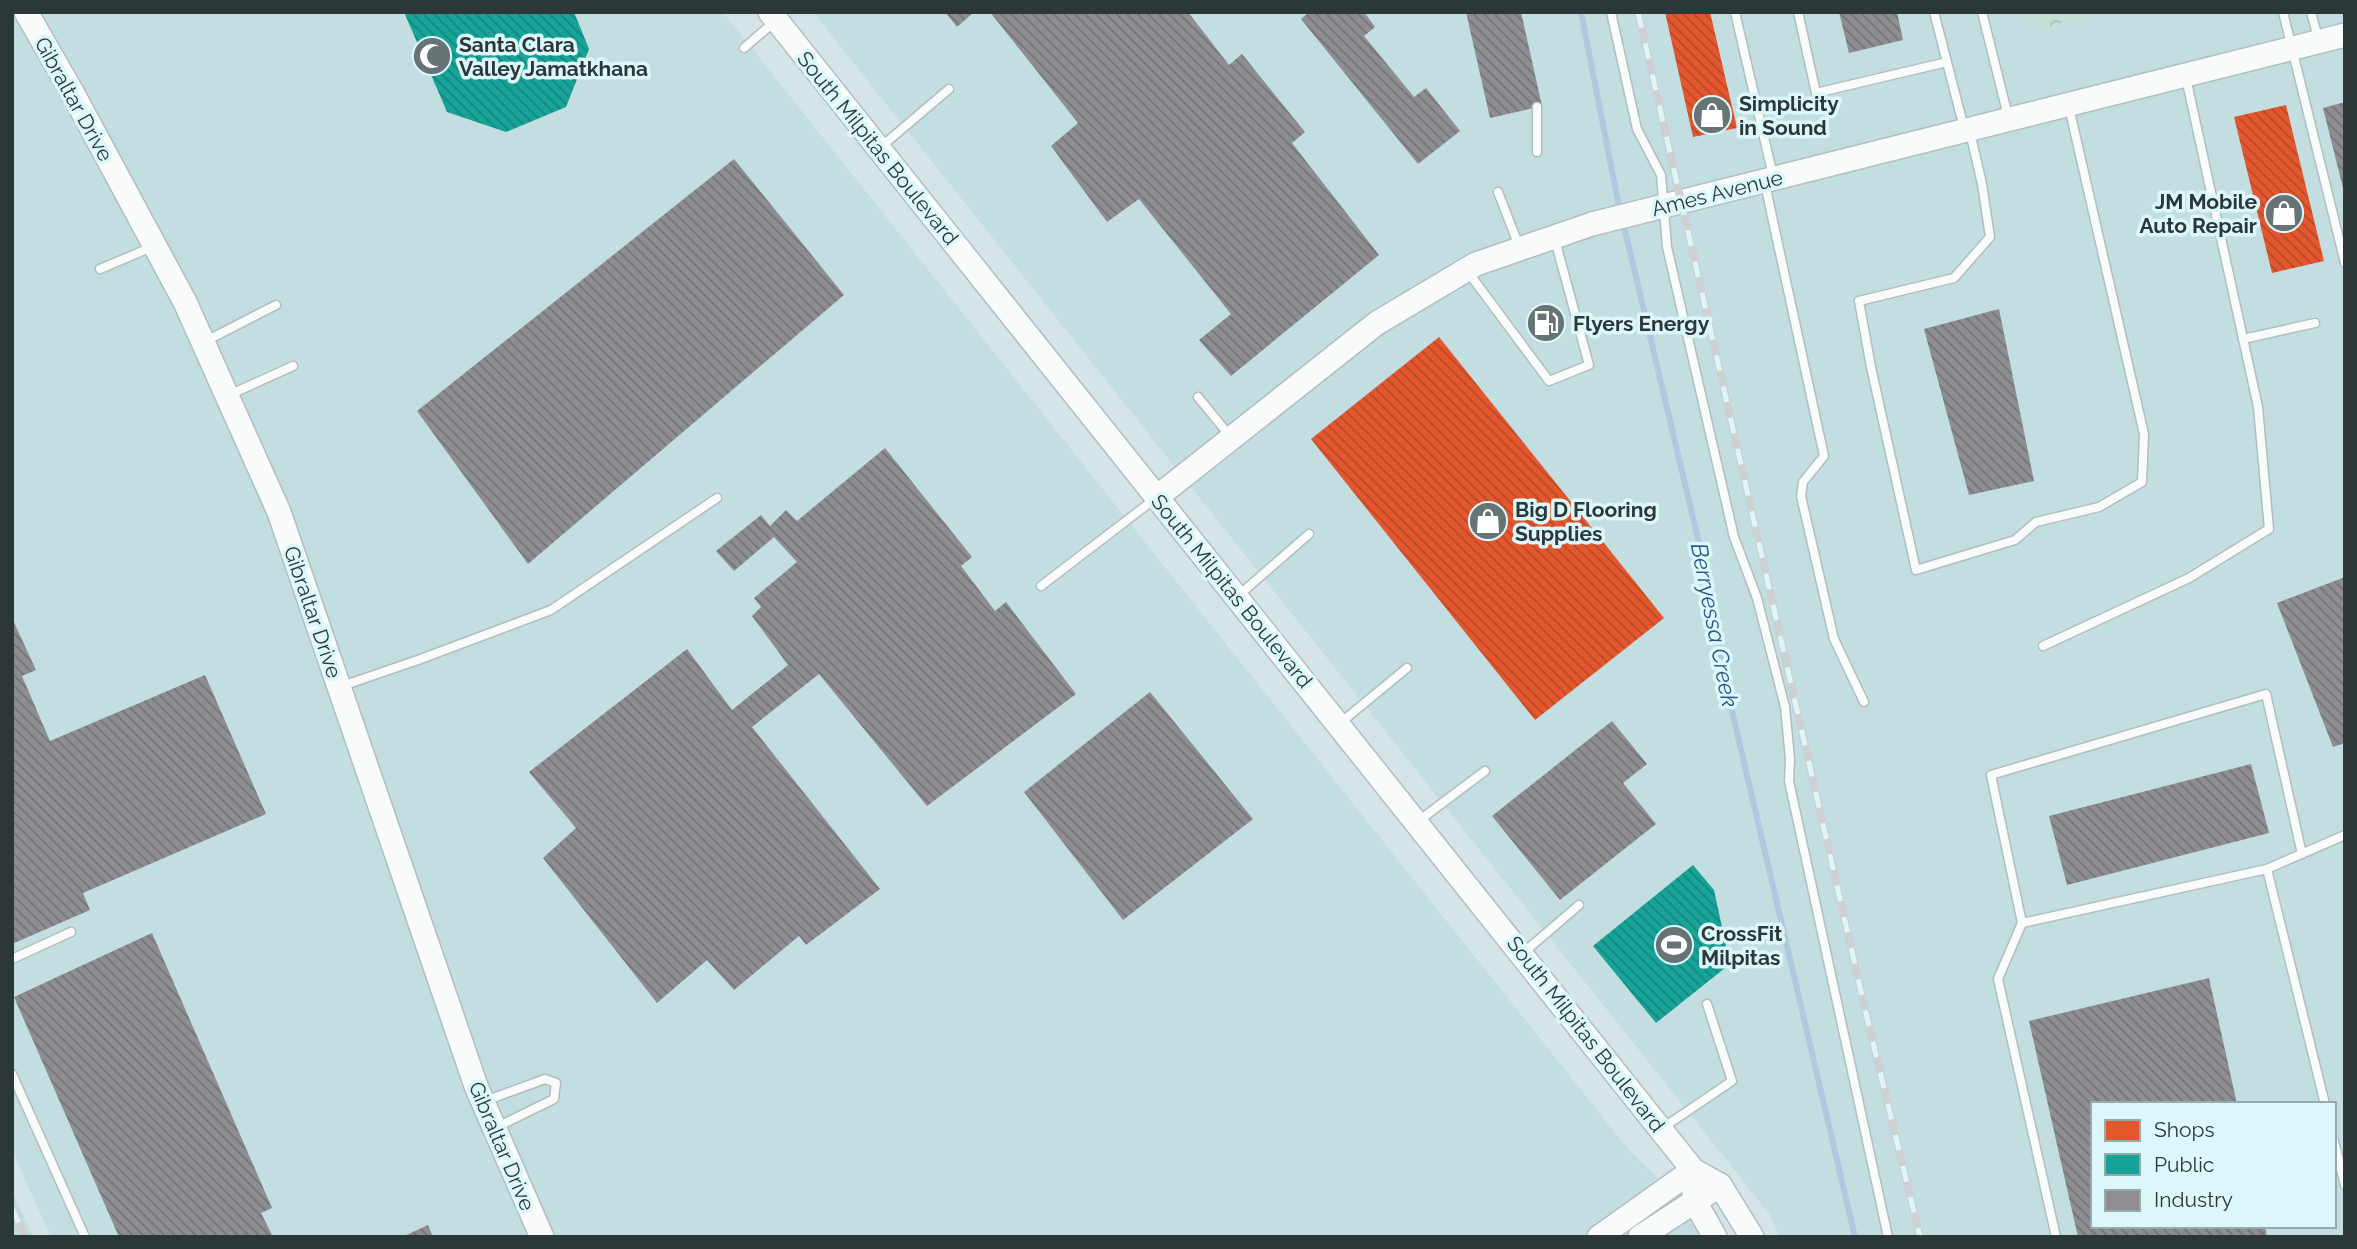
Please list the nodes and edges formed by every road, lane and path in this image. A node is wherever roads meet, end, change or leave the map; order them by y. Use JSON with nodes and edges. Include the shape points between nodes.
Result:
{"nodes":[{"id":1,"x":26,"y":12,"type":"edge"},
{"id":2,"x":1611,"y":12,"type":"edge"},
{"id":3,"x":1735,"y":12,"type":"edge"},
{"id":4,"x":1798,"y":12,"type":"edge"},
{"id":5,"x":1934,"y":12,"type":"edge"},
{"id":6,"x":1982,"y":12,"type":"edge"},
{"id":7,"x":2283,"y":12,"type":"edge"},
{"id":8,"x":2311,"y":12,"type":"edge"},
{"id":9,"x":773,"y":16,"type":"edge"},
{"id":10,"x":2345,"y":34,"type":"edge"},
{"id":11,"x":2319,"y":41,"type":"junction"},
{"id":12,"x":744,"y":48,"type":"dead end"},
{"id":13,"x":2292,"y":48,"type":"junction"},
{"id":14,"x":1947,"y":62,"type":"junction"},
{"id":15,"x":2185,"y":75,"type":"junction"},
{"id":16,"x":950,"y":89,"type":"dead end"},
{"id":17,"x":2069,"y":104,"type":"junction"},
{"id":18,"x":1537,"y":107,"type":"dead end"},
{"id":19,"x":2009,"y":119,"type":"junction"},
{"id":20,"x":1967,"y":130,"type":"junction"},
{"id":21,"x":879,"y":148,"type":"junction"},
{"id":22,"x":1537,"y":152,"type":"dead end"},
{"id":23,"x":1769,"y":180,"type":"junction"},
{"id":24,"x":1498,"y":192,"type":"dead end"},
{"id":25,"x":1660,"y":206,"type":"junction"},
{"id":26,"x":1554,"y":237,"type":"junction"},
{"id":27,"x":155,"y":246,"type":"junction"},
{"id":28,"x":1520,"y":248,"type":"junction"},
{"id":29,"x":2345,"y":263,"type":"edge"},
{"id":30,"x":1466,"y":269,"type":"junction"},
{"id":31,"x":100,"y":270,"type":"dead end"},
{"id":32,"x":276,"y":305,"type":"dead end"},
{"id":33,"x":2315,"y":323,"type":"dead end"},
{"id":34,"x":2243,"y":339,"type":"junction"},
{"id":35,"x":203,"y":342,"type":"junction"},
{"id":36,"x":293,"y":366,"type":"dead end"},
{"id":37,"x":227,"y":396,"type":"junction"},
{"id":38,"x":1198,"y":397,"type":"dead end"},
{"id":39,"x":1232,"y":438,"type":"junction"},
{"id":40,"x":717,"y":498,"type":"dead end"},
{"id":41,"x":1157,"y":498,"type":"junction"},
{"id":42,"x":1310,"y":534,"type":"dead end"},
{"id":43,"x":1041,"y":586,"type":"dead end"},
{"id":44,"x":1237,"y":597,"type":"junction"},
{"id":45,"x":2043,"y":646,"type":"dead end"},
{"id":46,"x":1408,"y":668,"type":"dead end"},
{"id":47,"x":339,"y":687,"type":"junction"},
{"id":48,"x":1864,"y":702,"type":"dead end"},
{"id":49,"x":1339,"y":724,"type":"junction"},
{"id":50,"x":1485,"y":771,"type":"dead end"},
{"id":51,"x":1417,"y":822,"type":"junction"},
{"id":52,"x":2345,"y":835,"type":"edge"},
{"id":53,"x":2302,"y":854,"type":"junction"},
{"id":54,"x":2267,"y":869,"type":"junction"},
{"id":55,"x":1579,"y":905,"type":"dead end"},
{"id":56,"x":2022,"y":923,"type":"junction"},
{"id":57,"x":71,"y":932,"type":"dead end"},
{"id":58,"x":1522,"y":954,"type":"junction"},
{"id":59,"x":12,"y":959,"type":"edge"},
{"id":60,"x":1707,"y":1004,"type":"dead end"},
{"id":61,"x":12,"y":1074,"type":"edge"},
{"id":62,"x":483,"y":1102,"type":"junction"},
{"id":63,"x":2325,"y":1102,"type":"edge"},
{"id":64,"x":494,"y":1128,"type":"junction"},
{"id":65,"x":1661,"y":1129,"type":"junction"},
{"id":66,"x":2336,"y":1150,"type":"edge"},
{"id":67,"x":1693,"y":1170,"type":"junction"},
{"id":68,"x":1720,"y":1185,"type":"junction"},
{"id":69,"x":2345,"y":1185,"type":"edge"},
{"id":70,"x":1694,"y":1200,"type":"junction"},
{"id":71,"x":85,"y":1237,"type":"edge"},
{"id":72,"x":542,"y":1237,"type":"edge"},
{"id":73,"x":1598,"y":1237,"type":"edge"},
{"id":74,"x":1640,"y":1237,"type":"edge"},
{"id":75,"x":1715,"y":1237,"type":"edge"},
{"id":76,"x":1752,"y":1237,"type":"edge"},
{"id":77,"x":1888,"y":1237,"type":"edge"},
{"id":78,"x":2056,"y":1237,"type":"edge"}],
"edges":[{"from":1,"to":27,"type":"street","name":"Gibraltar Drive"},
{"from":2,"to":25,"type":"lane","via":[[1637,129],[1661,174]]},
{"from":3,"to":23,"type":"lane"},
{"from":4,"to":14,"type":"lane","via":[[1816,93]]},
{"from":5,"to":14,"type":"lane"},
{"from":6,"to":19,"type":"lane"},
{"from":7,"to":13,"type":"lane"},
{"from":8,"to":11,"type":"lane"},
{"from":9,"to":12,"type":"lane"},
{"from":9,"to":21,"type":"street","name":"South Milpitas Boulevard"},
{"from":10,"to":11,"type":"street","name":"Ames Avenue"},
{"from":11,"to":13,"type":"street","name":"Ames Avenue"},
{"from":13,"to":15,"type":"street","name":"Ames Avenue"},
{"from":13,"to":29,"type":"lane"},
{"from":14,"to":20,"type":"lane"},
{"from":15,"to":17,"type":"street","name":"Ames Avenue"},
{"from":15,"to":34,"type":"lane"},
{"from":16,"to":21,"type":"lane"},
{"from":17,"to":19,"type":"street","name":"Ames Avenue"},
{"from":17,"to":20,"type":"lane","via":[[2144,434],[2142,482],[2099,507],[2036,522],[2015,540],[1916,570],[1859,301],[1954,278],[1990,237]]},
{"from":18,"to":22,"type":"lane"},
{"from":19,"to":20,"type":"street","name":"Ames Avenue"},
{"from":20,"to":23,"type":"street","name":"Ames Avenue"},
{"from":21,"to":41,"type":"street","name":"South Milpitas Boulevard"},
{"from":23,"to":25,"type":"street","name":"Ames Avenue"},
{"from":23,"to":48,"type":"lane","via":[[1824,456],[1803,482],[1801,496],[1834,639]]},
{"from":24,"to":28,"type":"lane"},
{"from":25,"to":26,"type":"street","name":"Ames Avenue"},
{"from":25,"to":77,"type":"lane","via":[[1734,537],[1757,598],[1785,707],[1789,781]]},
{"from":26,"to":28,"type":"street","name":"Ames Avenue"},
{"from":26,"to":30,"type":"lane","via":[[1589,365],[1549,381]]},
{"from":27,"to":31,"type":"lane"},
{"from":27,"to":35,"type":"street","name":"Gibraltar Drive"},
{"from":28,"to":30,"type":"street","name":"Ames Avenue"},
{"from":30,"to":39,"type":"street","name":"Ames Avenue","via":[[1377,323]]},
{"from":32,"to":35,"type":"lane"},
{"from":33,"to":34,"type":"lane"},
{"from":34,"to":45,"type":"lane","via":[[2258,407],[2269,529],[2189,578]]},
{"from":35,"to":37,"type":"street","name":"Gibraltar Drive"},
{"from":36,"to":37,"type":"lane"},
{"from":37,"to":47,"type":"street","name":"Gibraltar Drive","via":[[279,512]]},
{"from":38,"to":39,"type":"lane"},
{"from":39,"to":41,"type":"street","name":"Ames Avenue"},
{"from":40,"to":47,"type":"lane","via":[[551,610]]},
{"from":41,"to":43,"type":"lane"},
{"from":41,"to":44,"type":"street","name":"South Milpitas Boulevard"},
{"from":42,"to":44,"type":"lane"},
{"from":44,"to":49,"type":"street","name":"South Milpitas Boulevard"},
{"from":46,"to":49,"type":"lane"},
{"from":47,"to":62,"type":"street","name":"Gibraltar Drive"},
{"from":49,"to":51,"type":"street","name":"South Milpitas Boulevard"},
{"from":50,"to":51,"type":"lane"},
{"from":51,"to":58,"type":"street","name":"South Milpitas Boulevard"},
{"from":52,"to":53,"type":"lane"},
{"from":53,"to":54,"type":"lane"},
{"from":53,"to":56,"type":"lane","via":[[2266,694],[1991,775]]},
{"from":54,"to":56,"type":"lane"},
{"from":54,"to":63,"type":"lane"},
{"from":55,"to":58,"type":"lane"},
{"from":56,"to":78,"type":"lane","via":[[1998,979]]},
{"from":57,"to":59,"type":"lane"},
{"from":58,"to":65,"type":"street","name":"South Milpitas Boulevard"},
{"from":60,"to":65,"type":"lane","via":[[1732,1081]]},
{"from":61,"to":71,"type":"lane"},
{"from":62,"to":64,"type":"street","name":"Gibraltar Drive"},
{"from":62,"to":64,"type":"lane","via":[[545,1079],[556,1083],[554,1099]]},
{"from":64,"to":72,"type":"street","name":"Gibraltar Drive"},
{"from":65,"to":67,"type":"street","name":"South Milpitas Boulevard"},
{"from":66,"to":69,"type":"lane"},
{"from":67,"to":68,"type":"street","name":"South Milpitas Boulevard"},
{"from":67,"to":70,"type":"street"},
{"from":67,"to":73,"type":"street"},
{"from":68,"to":70,"type":"street"},
{"from":68,"to":76,"type":"street","name":"South Milpitas Boulevard"},
{"from":70,"to":74,"type":"street"},
{"from":70,"to":75,"type":"street"}]}
